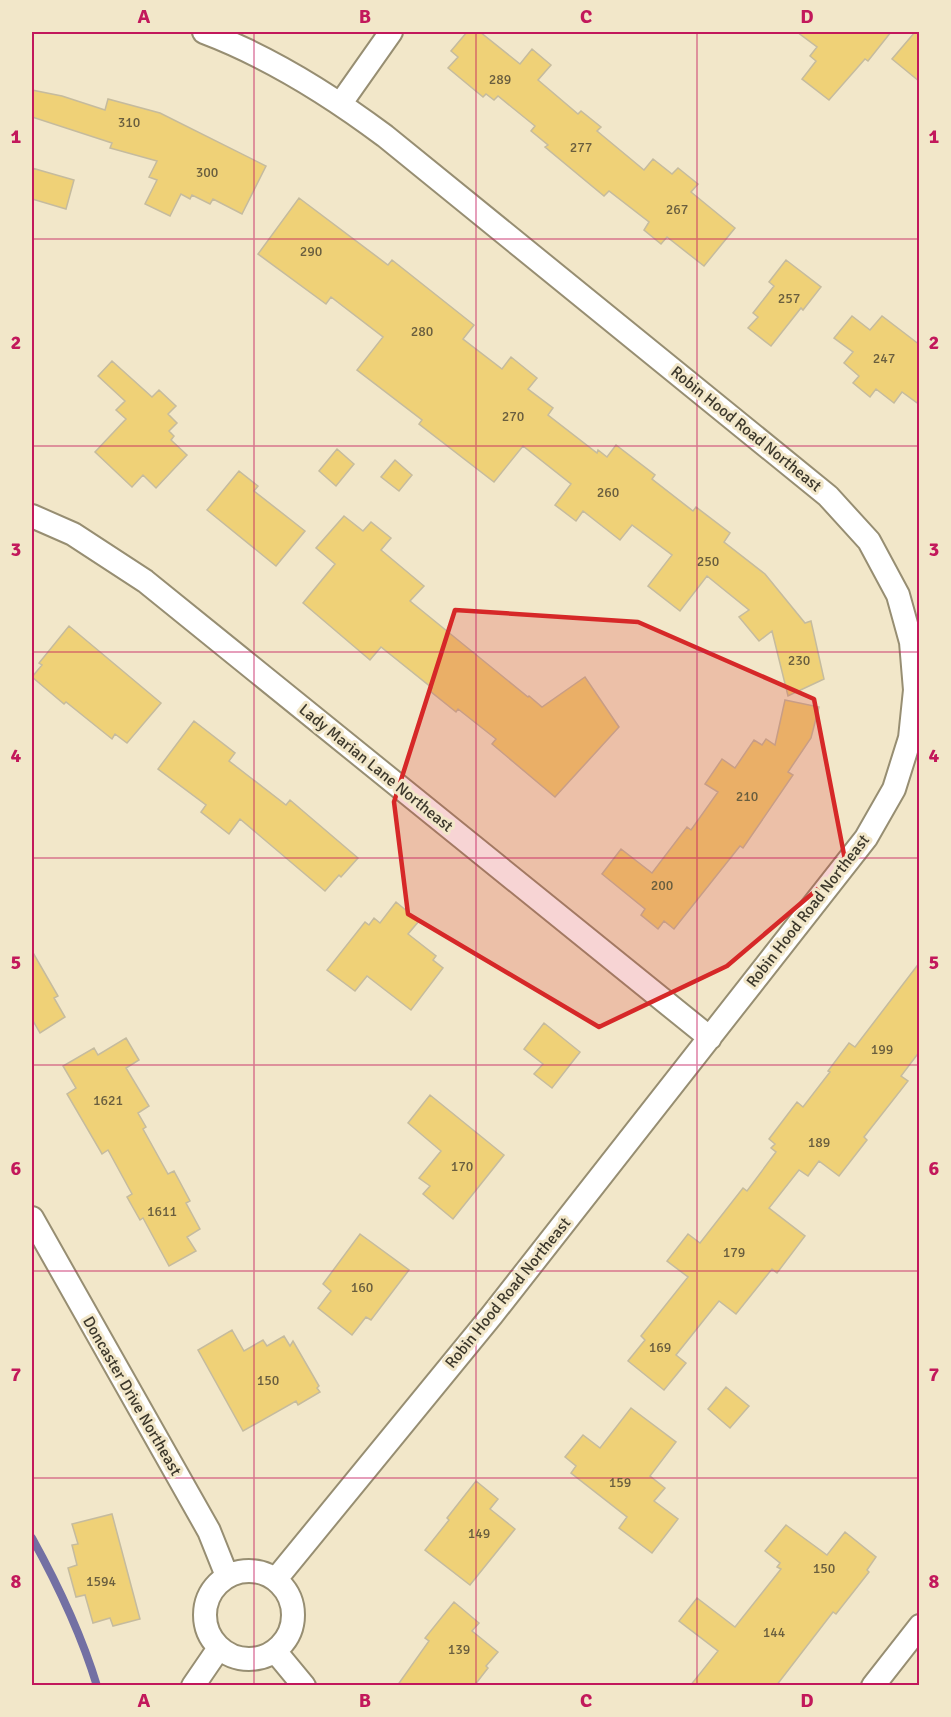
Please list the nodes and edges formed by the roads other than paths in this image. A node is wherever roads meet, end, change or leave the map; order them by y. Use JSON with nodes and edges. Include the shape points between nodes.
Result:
{"nodes":[{"id":1,"x":204,"y":32,"type":"edge"},
{"id":2,"x":391,"y":32,"type":"edge"},
{"id":3,"x":341,"y":103,"type":"junction"},
{"id":4,"x":32,"y":516,"type":"edge"},
{"id":5,"x":710,"y":1038,"type":"junction"},
{"id":6,"x":32,"y":1218,"type":"edge"},
{"id":7,"x":227,"y":1576,"type":"junction"},
{"id":8,"x":276,"y":1579,"type":"junction"},
{"id":9,"x":920,"y":1626,"type":"edge"},
{"id":10,"x":219,"y":1648,"type":"junction"},
{"id":11,"x":275,"y":1651,"type":"junction"},
{"id":12,"x":193,"y":1686,"type":"edge"},
{"id":13,"x":304,"y":1686,"type":"edge"},
{"id":14,"x":873,"y":1686,"type":"edge"}],
"edges":[{"from":1,"to":3,"type":"street","name":"Robin Hood Road Northeast","via":[[288,70]]},
{"from":2,"to":3,"type":"street"},
{"from":3,"to":5,"type":"street","name":"Robin Hood Road Northeast","via":[[828,495],[868,541],[898,596],[911,642],[915,690],[910,738],[894,789],[866,838]]},
{"from":4,"to":5,"type":"street","name":"Lady Marian Lane Northeast","via":[[73,534],[145,581]]},
{"from":5,"to":8,"type":"street","name":"Robin Hood Road Northeast","via":[[492,1315]]},
{"from":6,"to":7,"type":"street","name":"Doncaster Drive Northeast","via":[[209,1531]]},
{"from":7,"to":8,"type":"street","via":[[252,1570]]},
{"from":7,"to":10,"type":"street","via":[[217,1583],[206,1604],[206,1628]]},
{"from":8,"to":11,"type":"street","via":[[290,1598],[292,1609],[289,1632]]},
{"from":9,"to":14,"type":"street"},
{"from":10,"to":11,"type":"street","via":[[246,1659]]},
{"from":10,"to":12,"type":"street"},
{"from":11,"to":13,"type":"street"}]}
